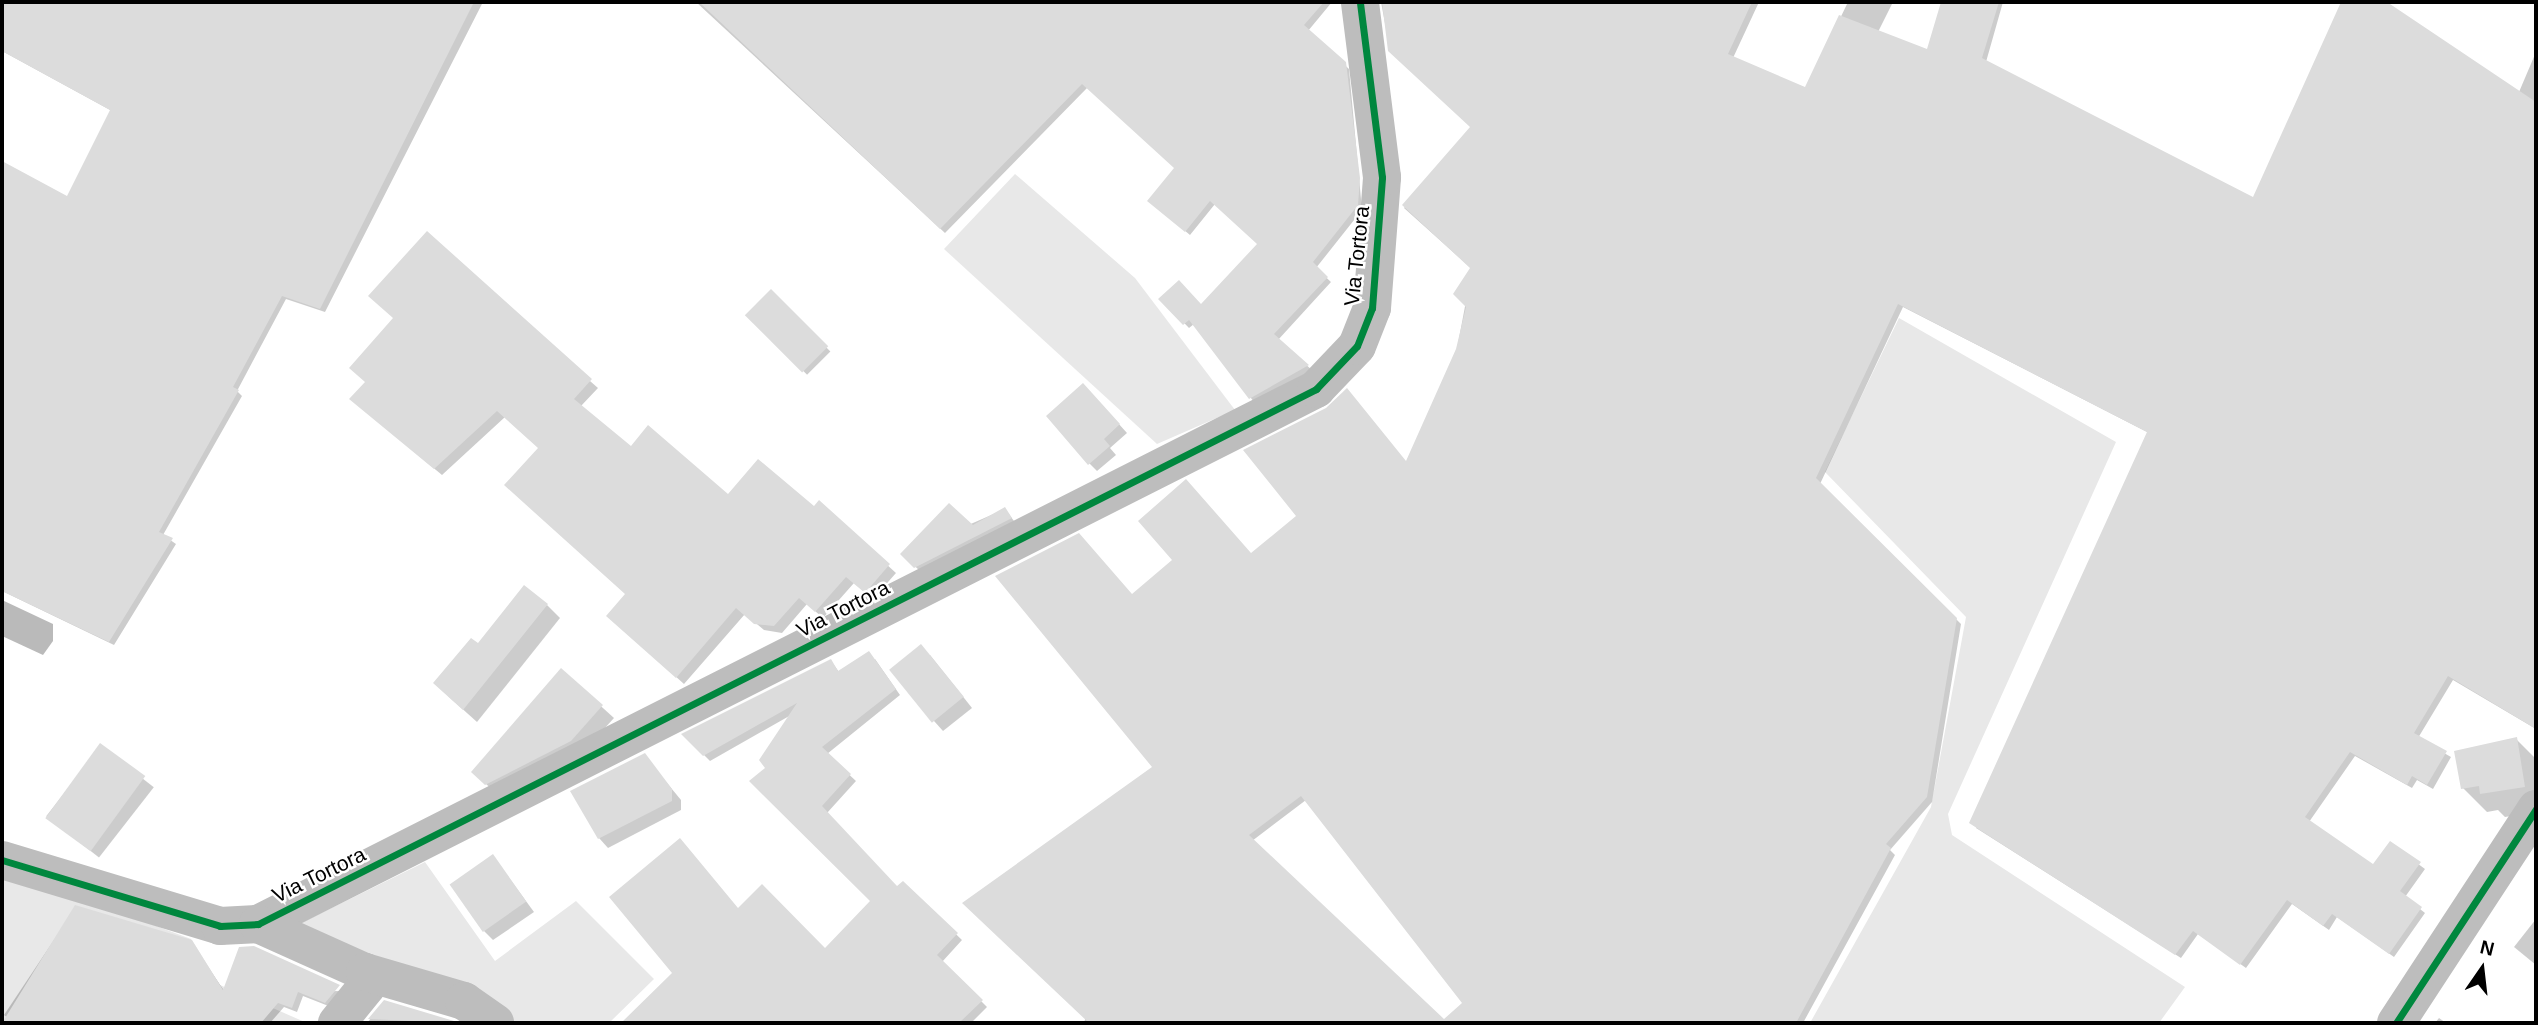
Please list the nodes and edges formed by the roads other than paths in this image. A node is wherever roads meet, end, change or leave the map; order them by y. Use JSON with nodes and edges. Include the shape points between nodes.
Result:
{"nodes":[{"id":1,"x":1360,"y":2,"type":"edge"},
{"id":2,"x":2536,"y":809,"type":"edge"},
{"id":3,"x":2,"y":860,"type":"edge"},
{"id":4,"x":258,"y":924,"type":"junction"},
{"id":5,"x":365,"y":972,"type":"junction"},
{"id":6,"x":337,"y":1023,"type":"edge"},
{"id":7,"x":495,"y":1023,"type":"edge"},
{"id":8,"x":2396,"y":1023,"type":"edge"}],
"edges":[{"from":1,"to":4,"type":"street","name":"Via Tortora","via":[[1382,177],[1372,308],[1357,346],[1316,388]]},
{"from":2,"to":8,"type":"street"},
{"from":3,"to":4,"type":"street","name":"Via Tortora","via":[[220,926]]},
{"from":4,"to":5,"type":"street"},
{"from":5,"to":6,"type":"street","via":[[367,986]]},
{"from":5,"to":7,"type":"street","via":[[464,1000]]}]}
